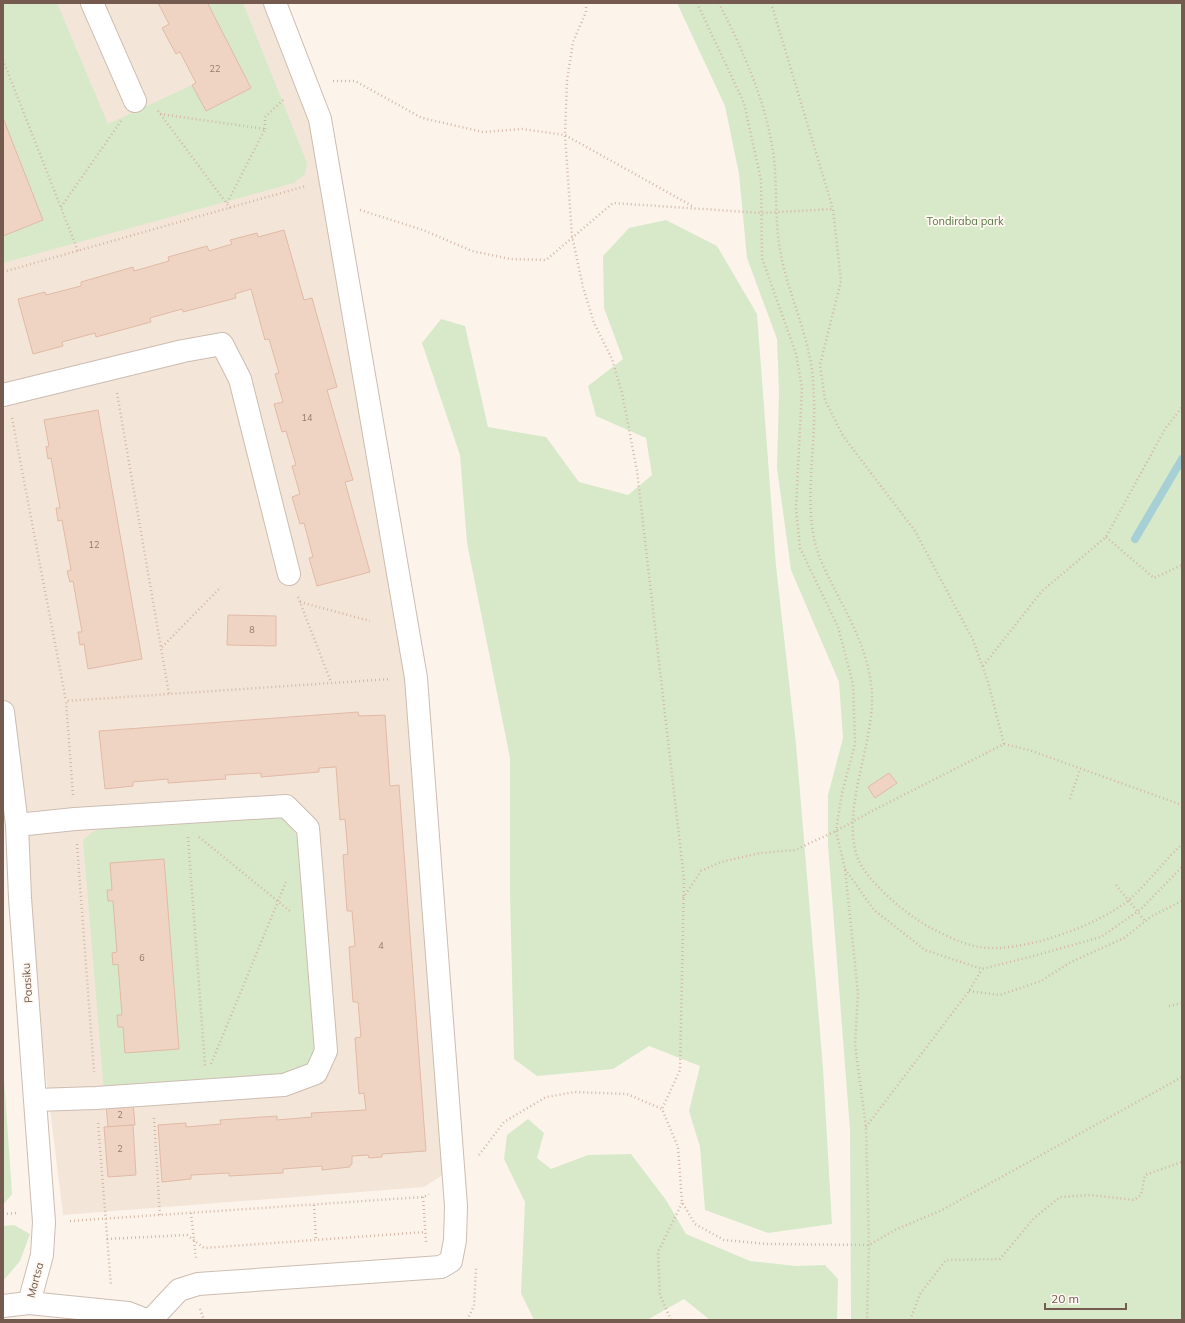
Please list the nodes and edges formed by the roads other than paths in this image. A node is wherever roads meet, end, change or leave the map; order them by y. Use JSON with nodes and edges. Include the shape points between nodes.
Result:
{"nodes":[{"id":1,"x":92,"y":3,"type":"edge"},
{"id":2,"x":274,"y":3,"type":"edge"},
{"id":3,"x":135,"y":101,"type":"road end"},
{"id":4,"x":6,"y":395,"type":"edge"},
{"id":5,"x":289,"y":574,"type":"road end"},
{"id":6,"x":3,"y":712,"type":"edge"},
{"id":7,"x":17,"y":824,"type":"junction"},
{"id":8,"x":36,"y":1100,"type":"junction"},
{"id":9,"x":42,"y":1254,"type":"joint"},
{"id":10,"x":29,"y":1303,"type":"junction"},
{"id":11,"x":3,"y":1306,"type":"edge"},
{"id":12,"x":146,"y":1320,"type":"edge"},
{"id":13,"x":151,"y":1320,"type":"edge"}],
"edges":[{"from":1,"to":3,"type":"street"},
{"from":2,"to":13,"type":"street","via":[[320,120],[416,678],[456,1206],[455,1240],[450,1260],[441,1267],[198,1284],[179,1290]]},
{"from":4,"to":5,"type":"street","via":[[183,351],[222,344],[240,379]]},
{"from":6,"to":7,"type":"street","name":"Paasiku"},
{"from":7,"to":8,"type":"street","name":"Paasiku","via":[[20,898]]},
{"from":7,"to":8,"type":"street","via":[[75,819],[187,820],[286,806],[308,828],[326,1051],[316,1073],[284,1085],[206,1084],[152,1094]]},
{"from":8,"to":9,"type":"street","name":"Paasiku","via":[[44,1222]]},
{"from":9,"to":10,"type":"street","name":"Martsa"},
{"from":10,"to":11,"type":"street","name":"Martsa"},
{"from":10,"to":12,"type":"street","via":[[128,1313]]}]}
